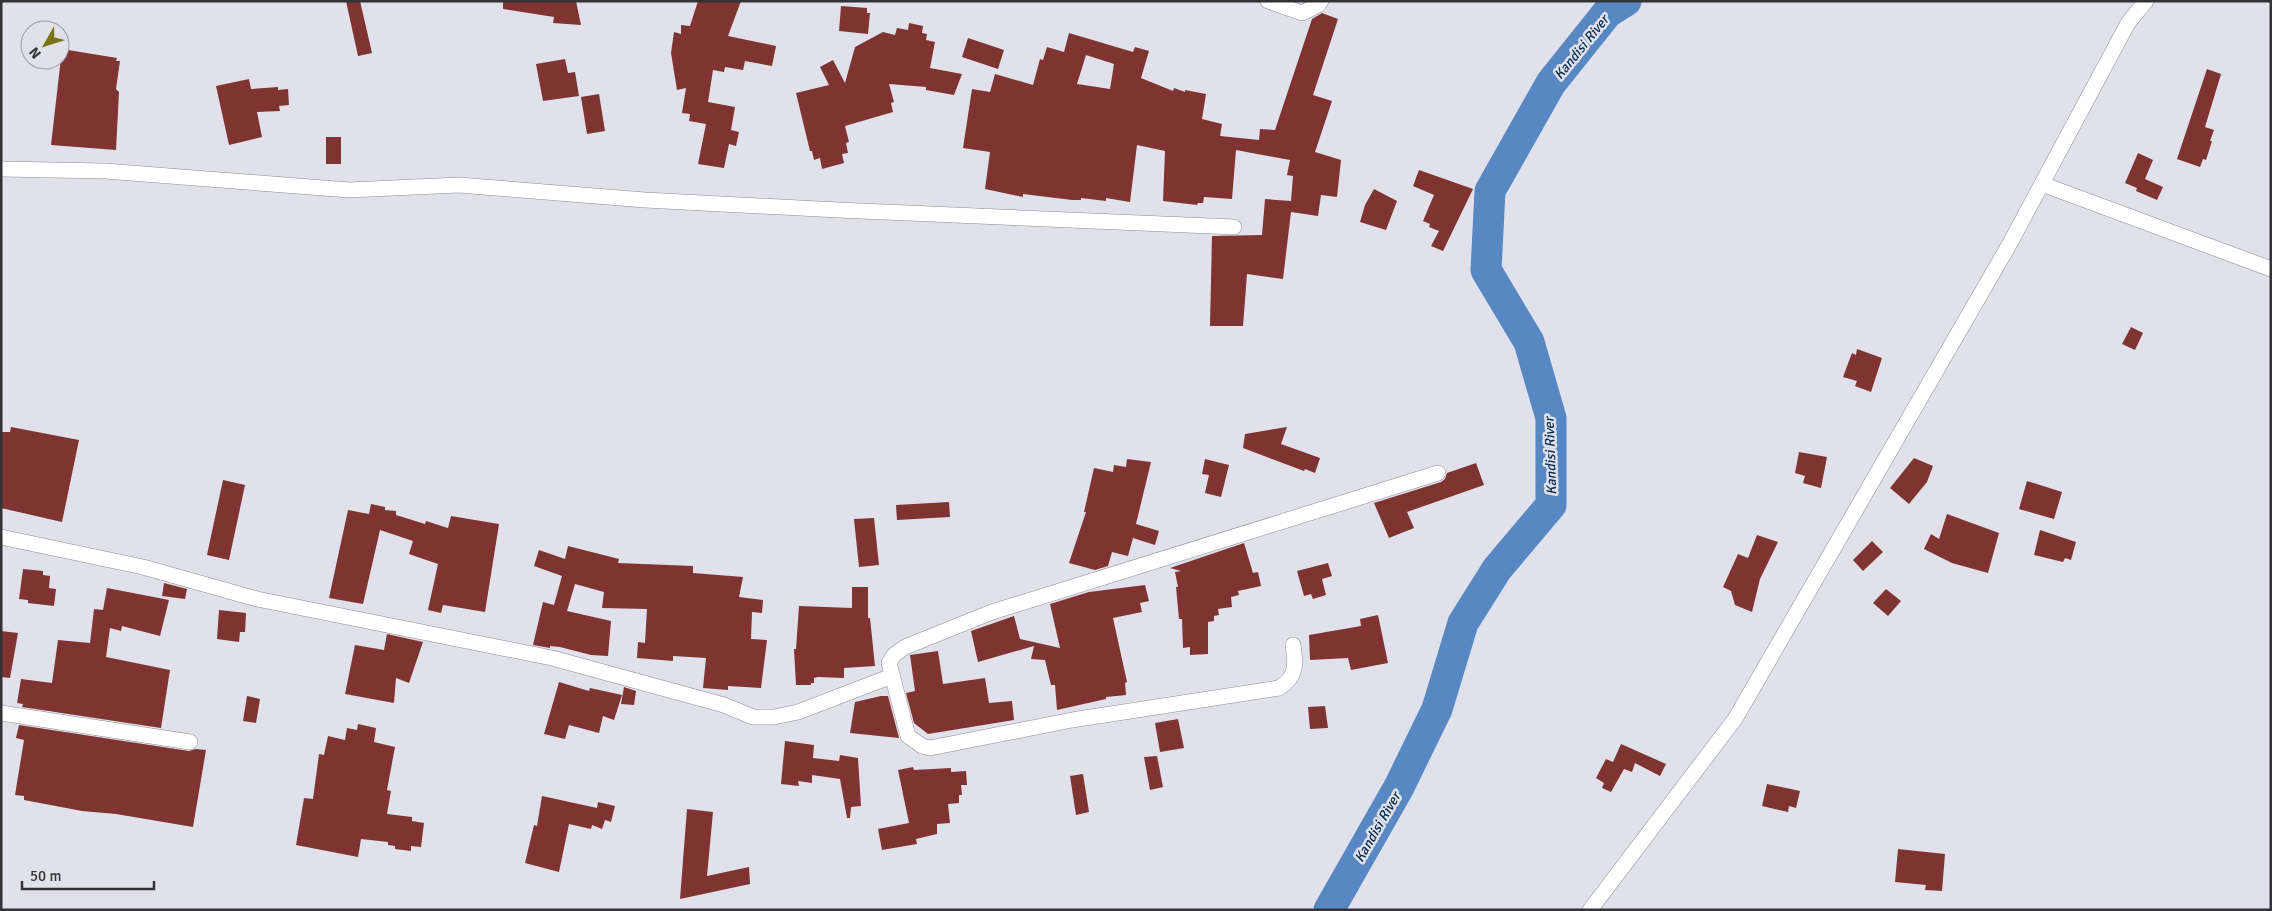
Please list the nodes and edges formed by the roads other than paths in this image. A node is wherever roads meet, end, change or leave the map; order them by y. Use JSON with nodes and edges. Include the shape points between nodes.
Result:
{"nodes":[{"id":1,"x":1268,"y":1,"type":"edge"},
{"id":2,"x":1321,"y":1,"type":"edge"},
{"id":3,"x":2146,"y":1,"type":"edge"},
{"id":4,"x":1,"y":169,"type":"edge"},
{"id":5,"x":2042,"y":184,"type":"junction"},
{"id":6,"x":1234,"y":226,"type":"dead end"},
{"id":7,"x":2271,"y":269,"type":"edge"},
{"id":8,"x":1438,"y":474,"type":"dead end"},
{"id":9,"x":1,"y":537,"type":"edge"},
{"id":10,"x":1293,"y":645,"type":"dead end"},
{"id":11,"x":892,"y":676,"type":"junction"},
{"id":12,"x":1,"y":713,"type":"edge"},
{"id":13,"x":190,"y":742,"type":"dead end"},
{"id":14,"x":1590,"y":910,"type":"edge"}],
"edges":[{"from":1,"to":2,"type":"street","via":[[1302,13]]},
{"from":3,"to":5,"type":"street","via":[[2128,23]]},
{"from":4,"to":6,"type":"street","via":[[106,171],[349,190],[459,185],[645,200]]},
{"from":5,"to":7,"type":"street"},
{"from":5,"to":14,"type":"street","via":[[1735,719]]},
{"from":8,"to":11,"type":"street","via":[[992,612],[905,647],[889,663]]},
{"from":9,"to":11,"type":"street","via":[[143,567],[257,599],[552,658],[724,705],[753,717],[798,712]]},
{"from":10,"to":11,"type":"street","via":[[1294,672],[1279,688],[1072,720],[930,748],[908,736]]},
{"from":12,"to":13,"type":"street"}]}
